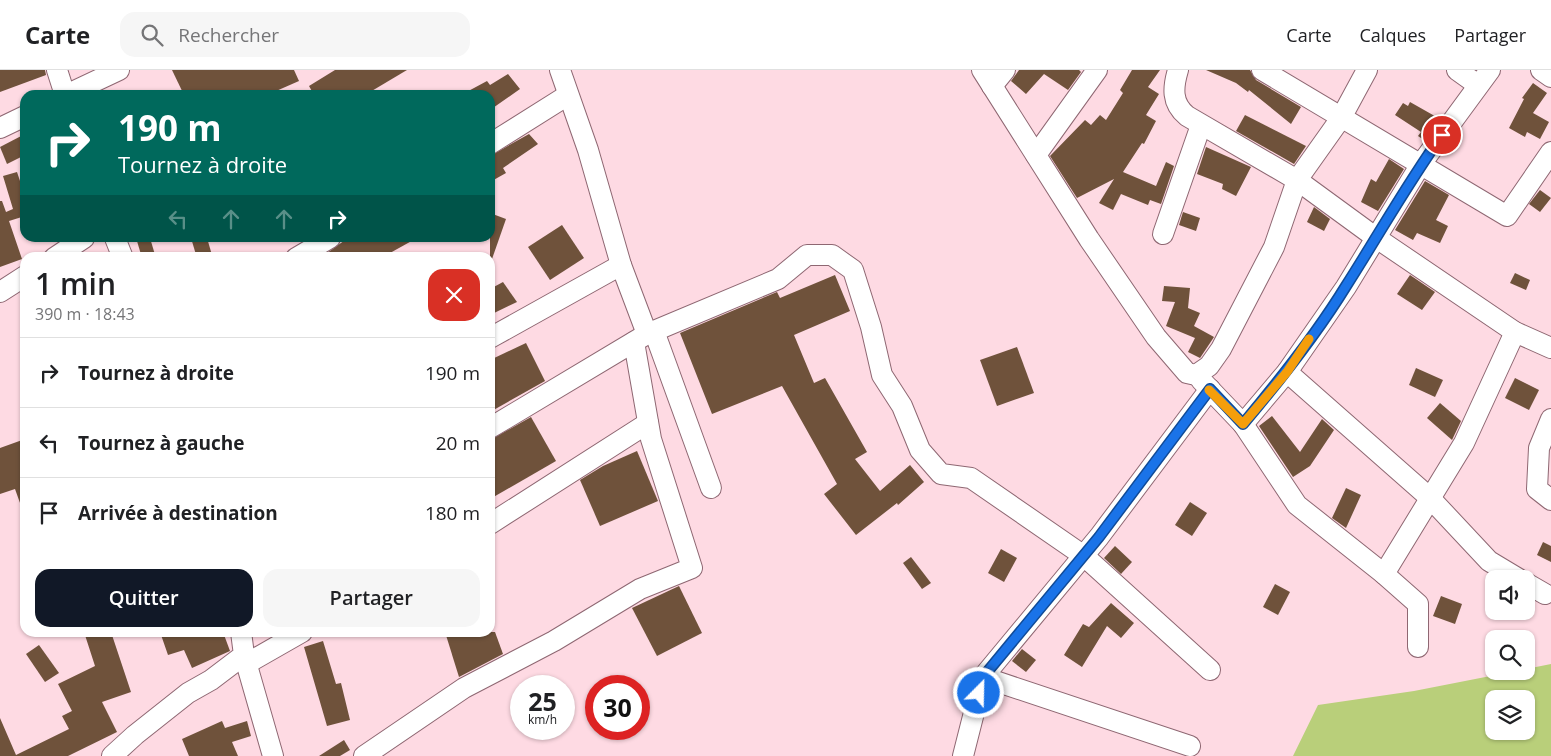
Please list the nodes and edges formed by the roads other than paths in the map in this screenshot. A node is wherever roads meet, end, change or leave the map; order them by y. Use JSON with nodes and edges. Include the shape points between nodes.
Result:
{"nodes":[{"id":1,"x":57,"y":70,"type":"edge"},
{"id":2,"x":119,"y":70,"type":"edge"},
{"id":3,"x":560,"y":70,"type":"edge"},
{"id":4,"x":1005,"y":70,"type":"edge"},
{"id":5,"x":1097,"y":70,"type":"edge"},
{"id":6,"x":1178,"y":70,"type":"edge"},
{"id":7,"x":1262,"y":70,"type":"edge"},
{"id":8,"x":1367,"y":70,"type":"edge"},
{"id":9,"x":1457,"y":70,"type":"edge"},
{"id":10,"x":1541,"y":70,"type":"edge"},
{"id":11,"x":987,"y":78,"type":"edge"},
{"id":12,"x":1484,"y":78,"type":"edge"},
{"id":13,"x":1551,"y":78,"type":"edge"},
{"id":14,"x":64,"y":90,"type":"edge"},
{"id":15,"x":77,"y":90,"type":"edge"},
{"id":16,"x":568,"y":95,"type":"junction"},
{"id":17,"x":20,"y":118,"type":"edge"},
{"id":18,"x":1341,"y":118,"type":"junction"},
{"id":19,"x":1201,"y":125,"type":"junction"},
{"id":20,"x":0,"y":128,"type":"edge"},
{"id":21,"x":495,"y":141,"type":"edge"},
{"id":22,"x":1551,"y":152,"type":"edge"},
{"id":23,"x":1036,"y":155,"type":"junction"},
{"id":24,"x":1421,"y":164,"type":"junction"},
{"id":25,"x":1545,"y":174,"type":"edge"},
{"id":26,"x":1297,"y":180,"type":"junction"},
{"id":27,"x":1162,"y":234,"type":"dead end"},
{"id":28,"x":1375,"y":237,"type":"junction"},
{"id":29,"x":78,"y":242,"type":"edge"},
{"id":30,"x":323,"y":242,"type":"edge"},
{"id":31,"x":63,"y":252,"type":"edge"},
{"id":32,"x":306,"y":252,"type":"edge"},
{"id":33,"x":621,"y":265,"type":"junction"},
{"id":34,"x":20,"y":279,"type":"edge"},
{"id":35,"x":0,"y":292,"type":"edge"},
{"id":36,"x":1515,"y":332,"type":"junction"},
{"id":37,"x":495,"y":335,"type":"edge"},
{"id":38,"x":645,"y":335,"type":"junction"},
{"id":39,"x":1551,"y":348,"type":"edge"},
{"id":40,"x":1287,"y":372,"type":"junction"},
{"id":41,"x":1203,"y":382,"type":"junction"},
{"id":42,"x":1551,"y":419,"type":"edge"},
{"id":43,"x":648,"y":423,"type":"junction"},
{"id":44,"x":1243,"y":424,"type":"junction"},
{"id":45,"x":495,"y":425,"type":"edge"},
{"id":46,"x":711,"y":488,"type":"dead end"},
{"id":47,"x":1430,"y":498,"type":"junction"},
{"id":48,"x":1551,"y":500,"type":"edge"},
{"id":49,"x":495,"y":521,"type":"edge"},
{"id":50,"x":1084,"y":556,"type":"junction"},
{"id":51,"x":1504,"y":570,"type":"edge"},
{"id":52,"x":1384,"y":574,"type":"junction"},
{"id":53,"x":1535,"y":588,"type":"edge"},
{"id":54,"x":1545,"y":594,"type":"dead end"},
{"id":55,"x":242,"y":637,"type":"edge"},
{"id":56,"x":291,"y":637,"type":"edge"},
{"id":57,"x":1418,"y":647,"type":"dead end"},
{"id":58,"x":245,"y":659,"type":"junction"},
{"id":59,"x":1210,"y":670,"type":"dead end"},
{"id":60,"x":983,"y":677,"type":"junction"},
{"id":61,"x":1190,"y":746,"type":"dead end"},
{"id":62,"x":112,"y":756,"type":"edge"},
{"id":63,"x":273,"y":756,"type":"edge"},
{"id":64,"x":364,"y":756,"type":"edge"},
{"id":65,"x":963,"y":756,"type":"edge"}],
"edges":[{"from":1,"to":14,"type":"street"},
{"from":2,"to":15,"type":"street"},
{"from":3,"to":16,"type":"street"},
{"from":4,"to":11,"type":"street"},
{"from":5,"to":23,"type":"street"},
{"from":6,"to":19,"type":"street","via":[[1174,84],[1176,102],[1180,110]]},
{"from":7,"to":18,"type":"street"},
{"from":8,"to":18,"type":"street"},
{"from":9,"to":12,"type":"street"},
{"from":10,"to":13,"type":"street"},
{"from":11,"to":23,"type":"street"},
{"from":12,"to":24,"type":"street"},
{"from":16,"to":21,"type":"street"},
{"from":16,"to":33,"type":"street","via":[[588,150]]},
{"from":17,"to":20,"type":"street"},
{"from":18,"to":24,"type":"street"},
{"from":18,"to":26,"type":"street"},
{"from":19,"to":26,"type":"street"},
{"from":19,"to":27,"type":"street"},
{"from":22,"to":25,"type":"street"},
{"from":23,"to":41,"type":"street","via":[[1156,337],[1187,373]]},
{"from":24,"to":25,"type":"street","via":[[1507,216]]},
{"from":24,"to":28,"type":"street"},
{"from":26,"to":28,"type":"street"},
{"from":26,"to":41,"type":"street","via":[[1274,246]]},
{"from":28,"to":36,"type":"street"},
{"from":28,"to":40,"type":"street","via":[[1346,287]]},
{"from":29,"to":31,"type":"street"},
{"from":30,"to":32,"type":"street"},
{"from":33,"to":37,"type":"street"},
{"from":33,"to":38,"type":"street"},
{"from":34,"to":35,"type":"street"},
{"from":36,"to":39,"type":"street"},
{"from":36,"to":47,"type":"street","via":[[1464,443]]},
{"from":38,"to":43,"type":"street"},
{"from":38,"to":45,"type":"street"},
{"from":38,"to":46,"type":"street"},
{"from":38,"to":50,"type":"street","via":[[778,279],[807,255],[832,255],[853,270],[882,375],[902,406],[920,450],[941,474],[971,478]]},
{"from":40,"to":44,"type":"street"},
{"from":40,"to":47,"type":"street"},
{"from":41,"to":44,"type":"street"},
{"from":41,"to":50,"type":"street"},
{"from":42,"to":48,"type":"street","via":[[1539,448],[1537,489]]},
{"from":43,"to":49,"type":"street"},
{"from":43,"to":64,"type":"street","via":[[692,568],[640,589],[554,641],[464,688]]},
{"from":44,"to":52,"type":"street","via":[[1297,505]]},
{"from":47,"to":51,"type":"street","via":[[1489,561]]},
{"from":47,"to":52,"type":"street"},
{"from":50,"to":59,"type":"street"},
{"from":50,"to":60,"type":"street"},
{"from":52,"to":57,"type":"street","via":[[1418,604]]},
{"from":53,"to":54,"type":"street"},
{"from":55,"to":58,"type":"street"},
{"from":56,"to":58,"type":"street"},
{"from":58,"to":62,"type":"street","via":[[188,693]]},
{"from":58,"to":63,"type":"street"},
{"from":60,"to":61,"type":"street"},
{"from":60,"to":65,"type":"street"}]}
